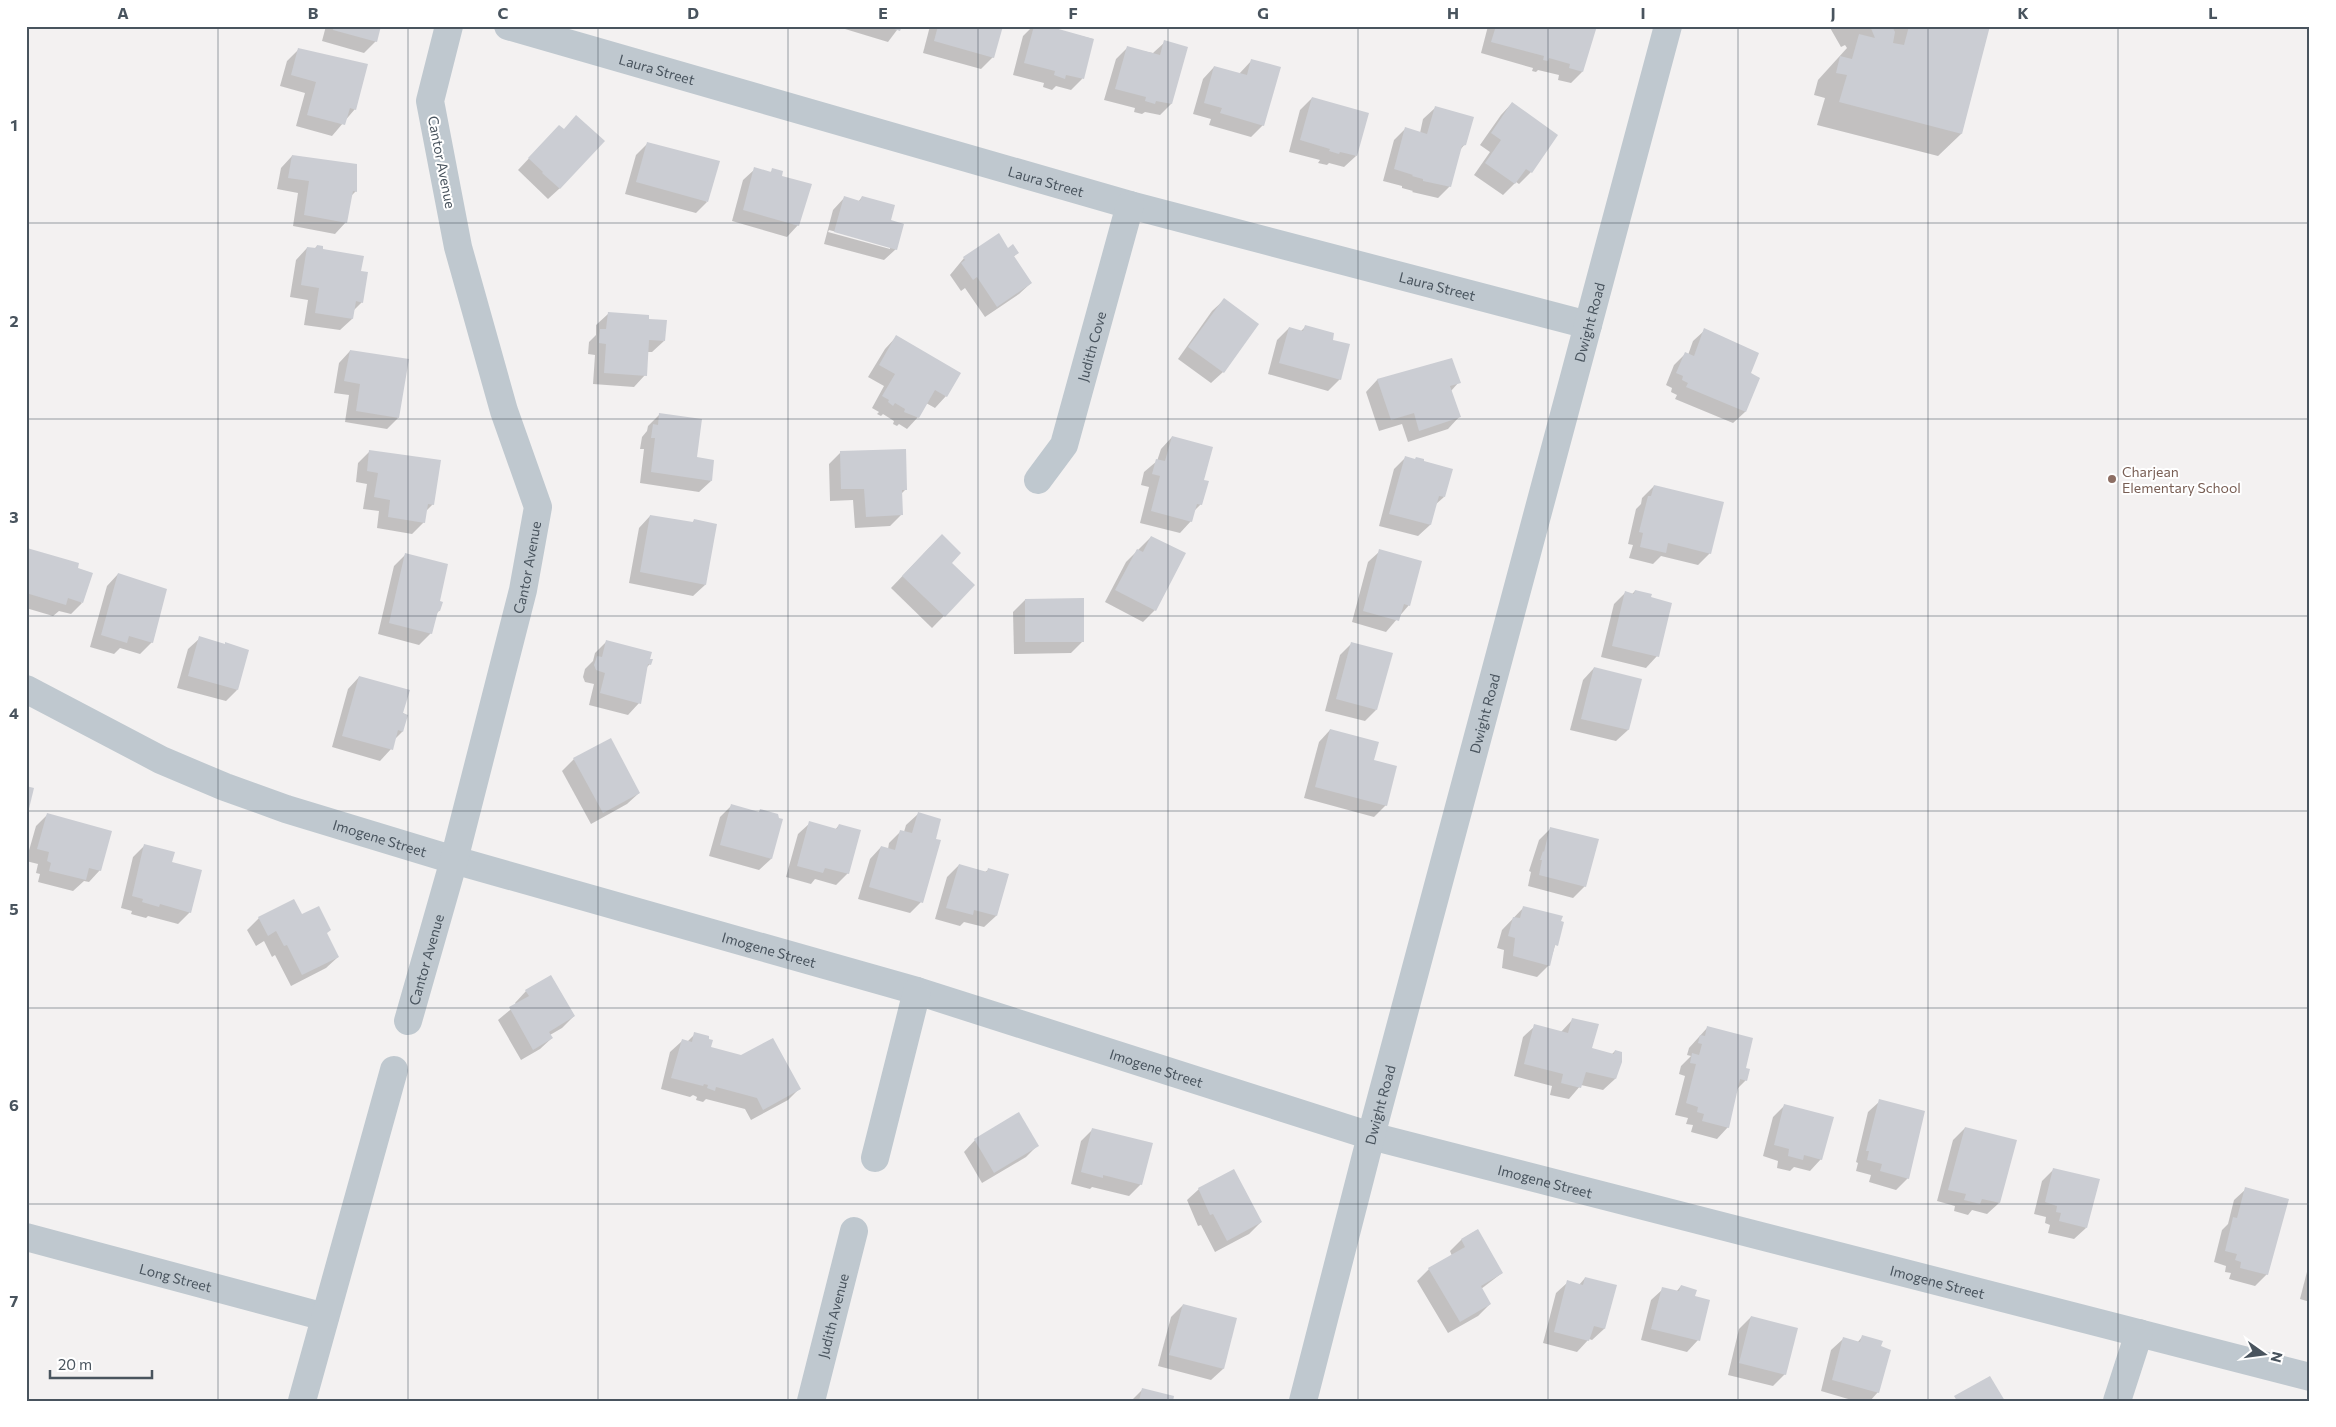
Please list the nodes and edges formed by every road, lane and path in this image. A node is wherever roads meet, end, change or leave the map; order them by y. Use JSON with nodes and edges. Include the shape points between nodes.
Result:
{"nodes":[{"id":1,"x":449,"y":26,"type":"edge"},
{"id":2,"x":508,"y":26,"type":"edge"},
{"id":3,"x":1668,"y":26,"type":"edge"},
{"id":4,"x":1130,"y":205,"type":"junction"},
{"id":5,"x":1588,"y":325,"type":"junction"},
{"id":6,"x":1038,"y":480,"type":"dead end"},
{"id":7,"x":26,"y":689,"type":"edge"},
{"id":8,"x":454,"y":860,"type":"junction"},
{"id":9,"x":917,"y":991,"type":"junction"},
{"id":10,"x":408,"y":1021,"type":"dead end"},
{"id":11,"x":394,"y":1070,"type":"dead end"},
{"id":12,"x":1371,"y":1136,"type":"junction"},
{"id":13,"x":875,"y":1158,"type":"dead end"},
{"id":14,"x":854,"y":1231,"type":"dead end"},
{"id":15,"x":26,"y":1237,"type":"edge"},
{"id":16,"x":325,"y":1317,"type":"junction"},
{"id":17,"x":2139,"y":1333,"type":"junction"},
{"id":18,"x":2310,"y":1377,"type":"edge"},
{"id":19,"x":302,"y":1401,"type":"edge"},
{"id":20,"x":811,"y":1401,"type":"edge"},
{"id":21,"x":1303,"y":1401,"type":"edge"},
{"id":22,"x":2117,"y":1401,"type":"edge"}],
"edges":[{"from":1,"to":8,"type":"street","name":"Cantor Avenue","via":[[430,100],[458,247],[504,411],[538,507],[523,590]]},
{"from":2,"to":4,"type":"street","name":"Laura Street"},
{"from":3,"to":5,"type":"street","name":"Dwight Road"},
{"from":4,"to":5,"type":"street","name":"Laura Street"},
{"from":4,"to":6,"type":"street","name":"Judith Cove","via":[[1064,445]]},
{"from":5,"to":12,"type":"street","name":"Dwight Road"},
{"from":7,"to":8,"type":"street","name":"Imogene Street","via":[[161,760],[225,787]]},
{"from":8,"to":9,"type":"street","name":"Imogene Street"},
{"from":8,"to":10,"type":"street","name":"Cantor Avenue"},
{"from":9,"to":12,"type":"street","name":"Imogene Street"},
{"from":9,"to":13,"type":"street"},
{"from":11,"to":16,"type":"street"},
{"from":12,"to":17,"type":"street","name":"Imogene Street"},
{"from":12,"to":21,"type":"street","name":"Dwight Road"},
{"from":14,"to":20,"type":"street","name":"Judith Avenue"},
{"from":15,"to":16,"type":"street","name":"Long Street"},
{"from":16,"to":19,"type":"street"},
{"from":17,"to":18,"type":"street","name":"Imogene Street"},
{"from":17,"to":22,"type":"street"}]}
